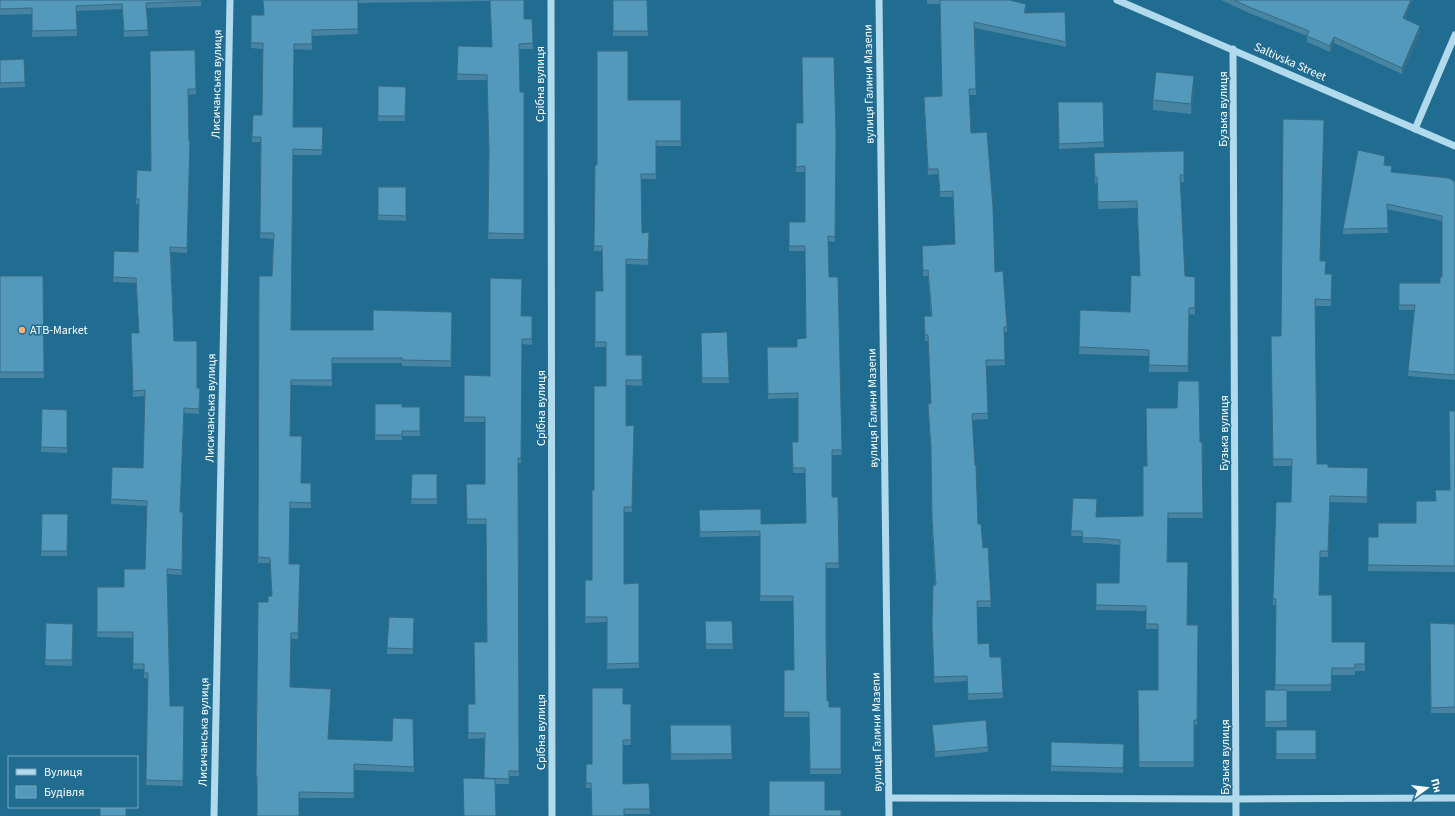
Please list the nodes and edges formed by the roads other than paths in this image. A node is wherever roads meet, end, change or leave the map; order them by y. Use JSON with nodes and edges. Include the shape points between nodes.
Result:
{"nodes":[{"id":1,"x":230,"y":0,"type":"edge"},
{"id":2,"x":551,"y":0,"type":"edge"},
{"id":3,"x":879,"y":0,"type":"edge"},
{"id":4,"x":1117,"y":0,"type":"edge"},
{"id":5,"x":1455,"y":35,"type":"edge"},
{"id":6,"x":1233,"y":49,"type":"junction"},
{"id":7,"x":1415,"y":129,"type":"junction"},
{"id":8,"x":1455,"y":146,"type":"edge"},
{"id":9,"x":889,"y":798,"type":"junction"},
{"id":10,"x":1455,"y":798,"type":"edge"},
{"id":11,"x":1236,"y":799,"type":"junction"},
{"id":12,"x":214,"y":816,"type":"edge"},
{"id":13,"x":552,"y":816,"type":"edge"},
{"id":14,"x":889,"y":816,"type":"edge"},
{"id":15,"x":1236,"y":816,"type":"edge"}],
"edges":[{"from":1,"to":12,"type":"street","name":"Лисичанська вулиця"},
{"from":2,"to":13,"type":"street","name":"Срібна вулиця"},
{"from":3,"to":9,"type":"street","name":"вулиця Галини Мазепи"},
{"from":4,"to":6,"type":"street","name":"Saltivska Street"},
{"from":5,"to":7,"type":"street"},
{"from":6,"to":7,"type":"street","name":"Saltivska Street"},
{"from":6,"to":11,"type":"street","name":"Бузька вулиця"},
{"from":7,"to":8,"type":"street","name":"Saltivska Street"},
{"from":9,"to":11,"type":"street"},
{"from":9,"to":14,"type":"street","name":"вулиця Галини Мазепи"},
{"from":10,"to":11,"type":"street"},
{"from":11,"to":15,"type":"street","name":"Бузька вулиця"}]}
